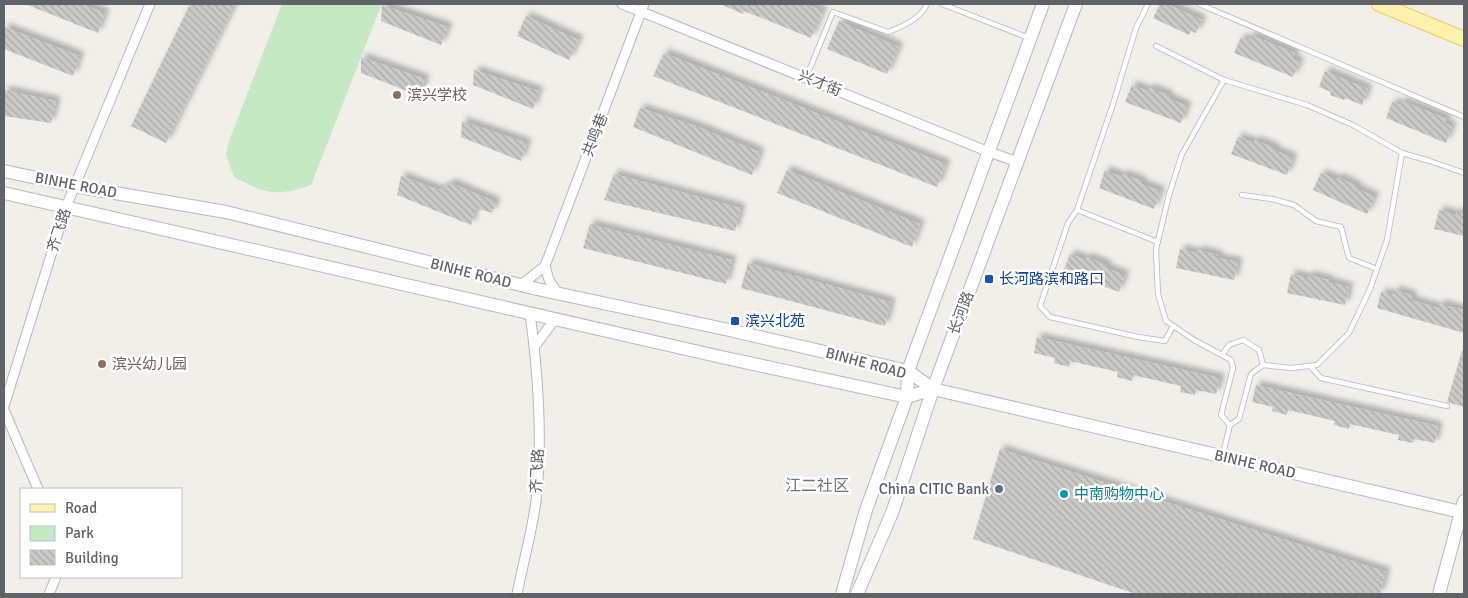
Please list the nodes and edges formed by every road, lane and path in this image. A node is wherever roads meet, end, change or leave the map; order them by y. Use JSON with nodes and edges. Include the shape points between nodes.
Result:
{"nodes":[{"id":1,"x":150,"y":4,"type":"edge"},
{"id":2,"x":622,"y":4,"type":"edge"},
{"id":3,"x":928,"y":4,"type":"edge"},
{"id":4,"x":942,"y":4,"type":"edge"},
{"id":5,"x":1043,"y":4,"type":"edge"},
{"id":6,"x":1076,"y":4,"type":"edge"},
{"id":7,"x":1148,"y":4,"type":"edge"},
{"id":8,"x":1199,"y":4,"type":"edge"},
{"id":9,"x":1379,"y":4,"type":"edge"},
{"id":10,"x":643,"y":8,"type":"edge"},
{"id":11,"x":1030,"y":38,"type":"junction"},
{"id":12,"x":1464,"y":39,"type":"edge"},
{"id":13,"x":1156,"y":46,"type":"dead end"},
{"id":14,"x":806,"y":78,"type":"junction"},
{"id":15,"x":1224,"y":80,"type":"junction"},
{"id":16,"x":1464,"y":117,"type":"edge"},
{"id":17,"x":989,"y":152,"type":"junction"},
{"id":18,"x":1402,"y":153,"type":"junction"},
{"id":19,"x":1018,"y":162,"type":"junction"},
{"id":20,"x":4,"y":171,"type":"edge"},
{"id":21,"x":1464,"y":173,"type":"edge"},
{"id":22,"x":74,"y":186,"type":"junction"},
{"id":23,"x":4,"y":193,"type":"edge"},
{"id":24,"x":1242,"y":196,"type":"dead end"},
{"id":25,"x":66,"y":207,"type":"junction"},
{"id":26,"x":1077,"y":210,"type":"junction"},
{"id":27,"x":1158,"y":242,"type":"junction"},
{"id":28,"x":545,"y":266,"type":"junction"},
{"id":29,"x":1377,"y":269,"type":"junction"},
{"id":30,"x":521,"y":285,"type":"junction"},
{"id":31,"x":558,"y":294,"type":"junction"},
{"id":32,"x":530,"y":314,"type":"junction"},
{"id":33,"x":555,"y":319,"type":"junction"},
{"id":34,"x":1173,"y":326,"type":"junction"},
{"id":35,"x":534,"y":346,"type":"junction"},
{"id":36,"x":1222,"y":355,"type":"junction"},
{"id":37,"x":1263,"y":365,"type":"junction"},
{"id":38,"x":1310,"y":366,"type":"junction"},
{"id":39,"x":908,"y":371,"type":"junction"},
{"id":40,"x":933,"y":389,"type":"junction"},
{"id":41,"x":907,"y":397,"type":"junction"},
{"id":42,"x":4,"y":406,"type":"edge"},
{"id":43,"x":1447,"y":406,"type":"dead end"},
{"id":44,"x":4,"y":410,"type":"edge"},
{"id":45,"x":1230,"y":425,"type":"junction"},
{"id":46,"x":1222,"y":457,"type":"junction"},
{"id":47,"x":38,"y":488,"type":"edge"},
{"id":48,"x":1463,"y":509,"type":"edge"},
{"id":49,"x":56,"y":578,"type":"edge"},
{"id":50,"x":49,"y":594,"type":"edge"},
{"id":51,"x":517,"y":594,"type":"edge"},
{"id":52,"x":842,"y":594,"type":"edge"},
{"id":53,"x":857,"y":594,"type":"edge"},
{"id":54,"x":1439,"y":594,"type":"edge"}],
"edges":[{"from":1,"to":22,"type":"street","name":"齐飞路"},
{"from":2,"to":10,"type":"street","name":"兴才街"},
{"from":3,"to":14,"type":"lane","via":[[914,19],[888,32],[834,12]]},
{"from":4,"to":11,"type":"lane"},
{"from":5,"to":11,"type":"main road","name":"长河路"},
{"from":6,"to":19,"type":"main road","name":"长河路"},
{"from":7,"to":26,"type":"lane","via":[[1136,28]]},
{"from":8,"to":16,"type":"lane"},
{"from":9,"to":12,"type":"main road"},
{"from":10,"to":14,"type":"street","name":"兴才街"},
{"from":10,"to":28,"type":"street","name":"共鸣巷"},
{"from":11,"to":17,"type":"main road","name":"长河路"},
{"from":13,"to":15,"type":"lane"},
{"from":14,"to":17,"type":"street","name":"兴才街"},
{"from":15,"to":18,"type":"lane","via":[[1307,105],[1353,125]]},
{"from":15,"to":27,"type":"lane","via":[[1182,154]]},
{"from":17,"to":19,"type":"street","name":"兴才街"},
{"from":17,"to":39,"type":"main road","name":"长河路"},
{"from":18,"to":21,"type":"lane"},
{"from":18,"to":29,"type":"lane","via":[[1387,240]]},
{"from":19,"to":40,"type":"main road","name":"长河路"},
{"from":20,"to":22,"type":"main road","name":"BINHE ROAD"},
{"from":22,"to":25,"type":"street","name":"齐飞路"},
{"from":22,"to":30,"type":"main road","name":"BINHE ROAD","via":[[226,212]]},
{"from":23,"to":25,"type":"main road","name":"BINHE ROAD"},
{"from":24,"to":29,"type":"lane","via":[[1294,205],[1316,221],[1342,227],[1349,258]]},
{"from":25,"to":32,"type":"main road","name":"BINHE ROAD"},
{"from":25,"to":42,"type":"street","name":"齐飞路"},
{"from":26,"to":27,"type":"lane"},
{"from":26,"to":34,"type":"lane","via":[[1068,223],[1040,306],[1050,318],[1138,337],[1165,341]]},
{"from":27,"to":34,"type":"lane","via":[[1158,294],[1166,321]]},
{"from":28,"to":30,"type":"street"},
{"from":28,"to":31,"type":"street"},
{"from":29,"to":38,"type":"lane","via":[[1349,333],[1317,365]]},
{"from":30,"to":31,"type":"main road","name":"BINHE ROAD"},
{"from":31,"to":39,"type":"main road","name":"BINHE ROAD"},
{"from":32,"to":33,"type":"main road","name":"BINHE ROAD"},
{"from":32,"to":35,"type":"street","name":"齐飞路"},
{"from":33,"to":35,"type":"street"},
{"from":33,"to":41,"type":"main road","name":"BINHE ROAD"},
{"from":34,"to":36,"type":"lane"},
{"from":35,"to":51,"type":"street","name":"齐飞路","via":[[539,438],[536,501]]},
{"from":36,"to":37,"type":"lane","via":[[1229,344],[1243,340],[1259,350]]},
{"from":36,"to":45,"type":"lane","via":[[1231,360],[1234,368],[1221,415]]},
{"from":37,"to":38,"type":"lane"},
{"from":37,"to":45,"type":"lane","via":[[1251,374],[1239,419]]},
{"from":38,"to":43,"type":"lane","via":[[1321,378]]},
{"from":39,"to":40,"type":"main road","name":"BINHE ROAD"},
{"from":39,"to":41,"type":"main road","name":"长河路"},
{"from":40,"to":41,"type":"main road","name":"BINHE ROAD"},
{"from":40,"to":46,"type":"main road","name":"BINHE ROAD"},
{"from":40,"to":53,"type":"main road","name":"长河路","via":[[892,513]]},
{"from":41,"to":52,"type":"main road","name":"长河路","via":[[866,510]]},
{"from":44,"to":47,"type":"street"},
{"from":45,"to":46,"type":"lane"},
{"from":46,"to":48,"type":"main road","name":"BINHE ROAD"},
{"from":48,"to":54,"type":"main road"},
{"from":49,"to":50,"type":"street"}]}
